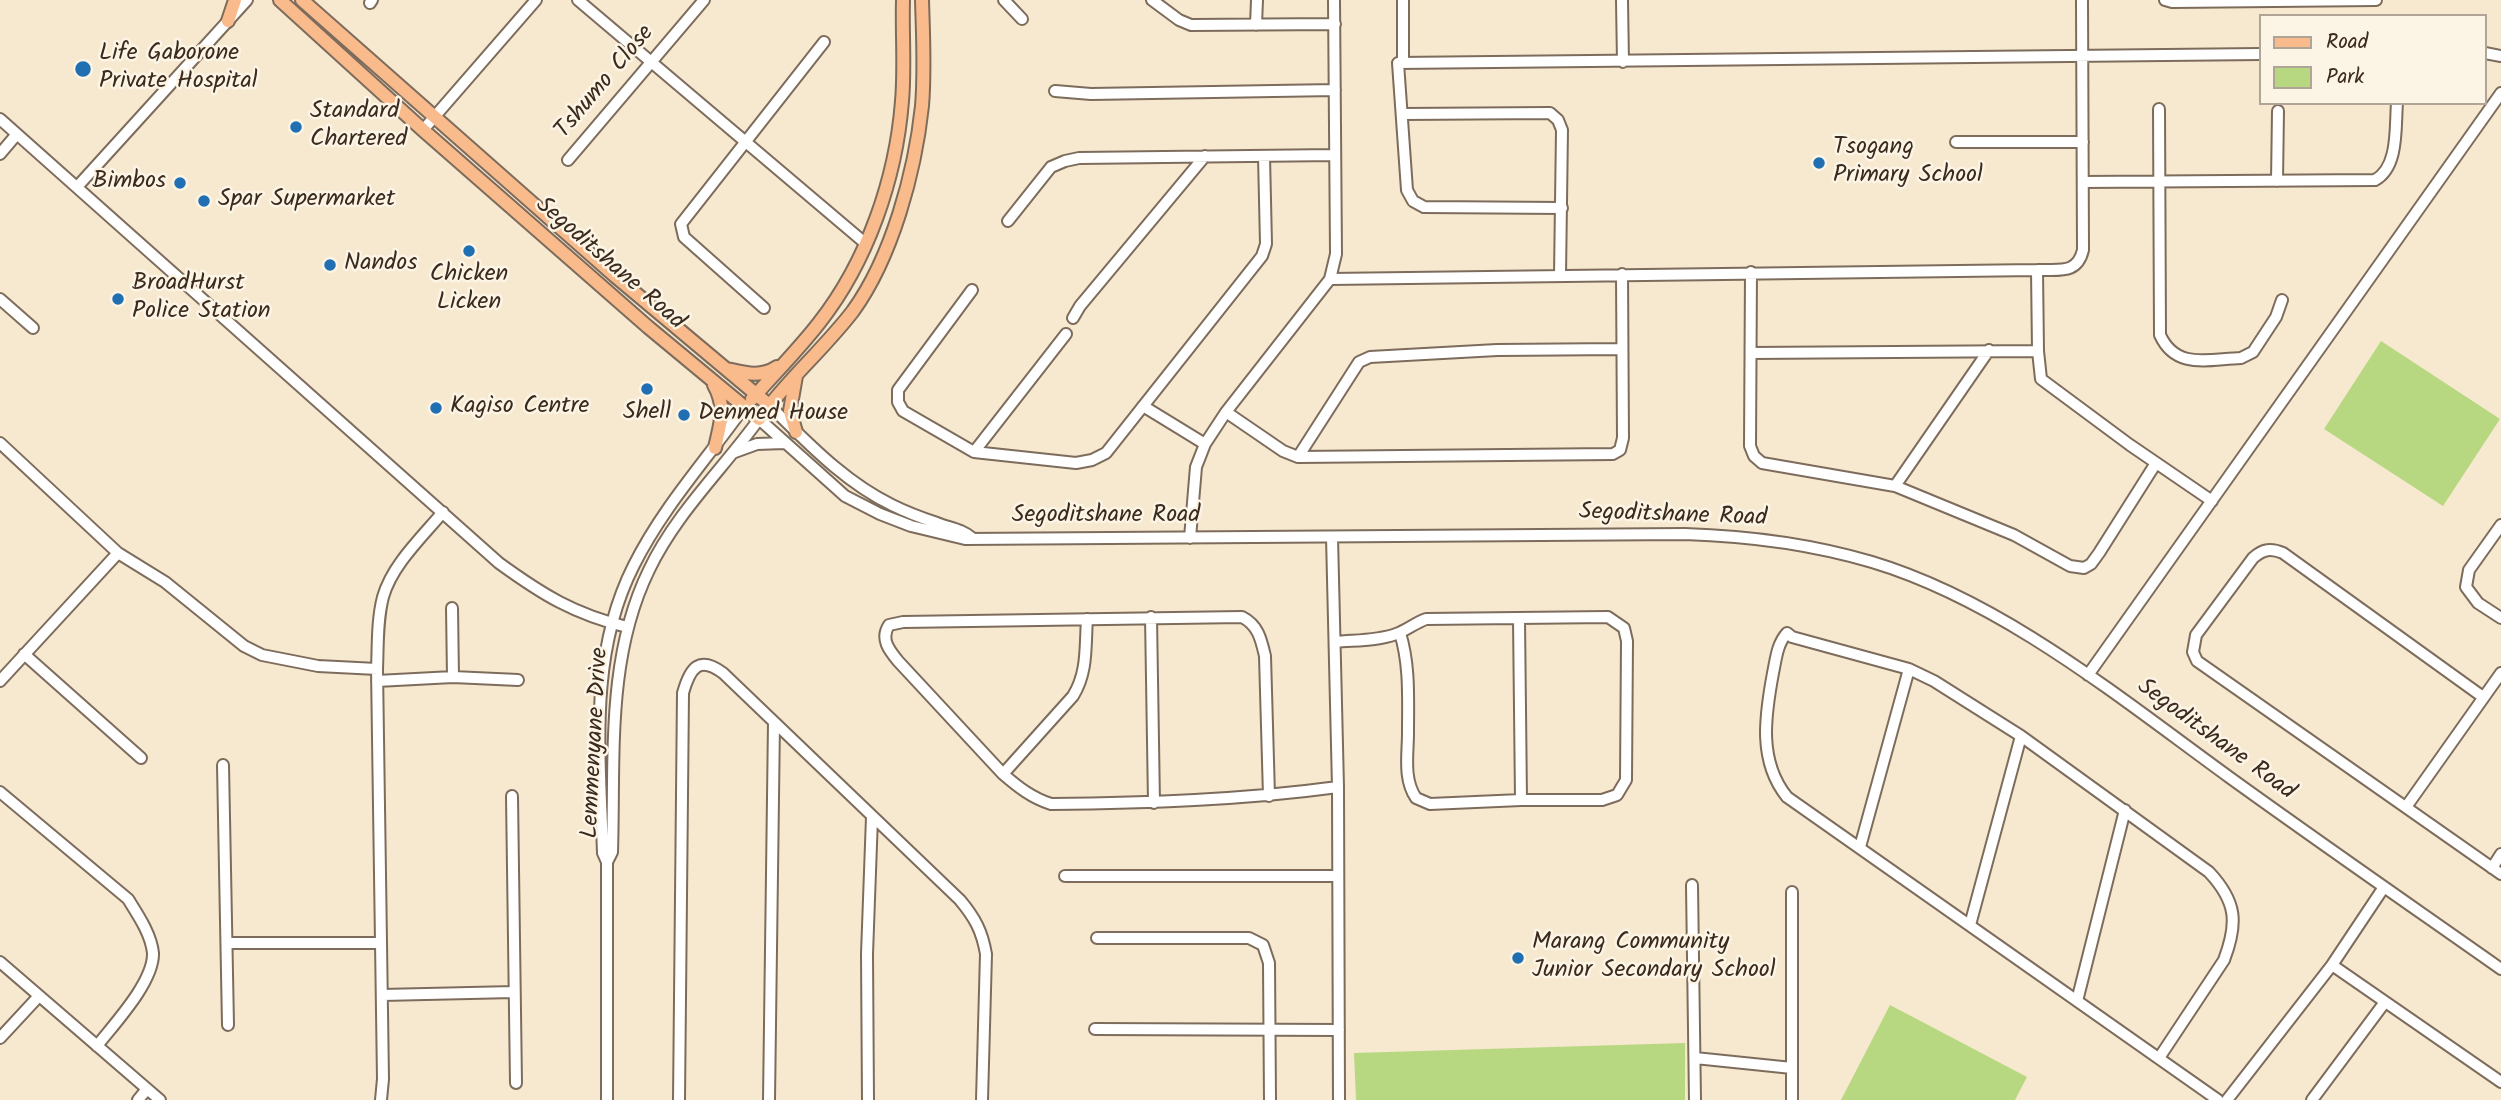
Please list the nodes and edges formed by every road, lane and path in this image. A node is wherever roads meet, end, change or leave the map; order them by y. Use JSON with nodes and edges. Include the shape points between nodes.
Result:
{"nodes":[{"id":1,"x":234,"y":0,"type":"edge"},
{"id":2,"x":247,"y":0,"type":"edge"},
{"id":3,"x":280,"y":0,"type":"edge"},
{"id":4,"x":302,"y":0,"type":"edge"},
{"id":5,"x":536,"y":0,"type":"edge"},
{"id":6,"x":578,"y":0,"type":"edge"},
{"id":7,"x":704,"y":0,"type":"edge"},
{"id":8,"x":903,"y":0,"type":"edge"},
{"id":9,"x":922,"y":0,"type":"edge"},
{"id":10,"x":1004,"y":0,"type":"edge"},
{"id":11,"x":1152,"y":0,"type":"edge"},
{"id":12,"x":1257,"y":0,"type":"edge"},
{"id":13,"x":1334,"y":0,"type":"edge"},
{"id":14,"x":1403,"y":0,"type":"edge"},
{"id":15,"x":1622,"y":0,"type":"edge"},
{"id":16,"x":2082,"y":0,"type":"edge"},
{"id":17,"x":2165,"y":0,"type":"edge"},
{"id":18,"x":2273,"y":0,"type":"edge"},
{"id":19,"x":2376,"y":0,"type":"edge"},
{"id":20,"x":1022,"y":19,"type":"dead end"},
{"id":21,"x":228,"y":21,"type":"junction"},
{"id":22,"x":1335,"y":24,"type":"junction"},
{"id":23,"x":1256,"y":25,"type":"junction"},
{"id":24,"x":824,"y":42,"type":"dead end"},
{"id":25,"x":2260,"y":54,"type":"edge"},
{"id":26,"x":2083,"y":55,"type":"junction"},
{"id":27,"x":651,"y":61,"type":"junction"},
{"id":28,"x":1623,"y":62,"type":"junction"},
{"id":29,"x":1403,"y":63,"type":"junction"},
{"id":30,"x":1335,"y":90,"type":"junction"},
{"id":31,"x":1055,"y":91,"type":"dead end"},
{"id":32,"x":2501,"y":93,"type":"edge"},
{"id":33,"x":2398,"y":105,"type":"edge"},
{"id":34,"x":2159,"y":109,"type":"dead end"},
{"id":35,"x":2278,"y":111,"type":"dead end"},
{"id":36,"x":1403,"y":114,"type":"junction"},
{"id":37,"x":435,"y":116,"type":"junction"},
{"id":38,"x":0,"y":119,"type":"edge"},
{"id":39,"x":423,"y":130,"type":"junction"},
{"id":40,"x":17,"y":134,"type":"junction"},
{"id":41,"x":744,"y":142,"type":"junction"},
{"id":42,"x":1956,"y":142,"type":"dead end"},
{"id":43,"x":2083,"y":142,"type":"junction"},
{"id":44,"x":0,"y":154,"type":"edge"},
{"id":45,"x":1335,"y":155,"type":"junction"},
{"id":46,"x":1205,"y":156,"type":"junction"},
{"id":47,"x":1264,"y":156,"type":"junction"},
{"id":48,"x":568,"y":160,"type":"dead end"},
{"id":49,"x":2277,"y":181,"type":"junction"},
{"id":50,"x":2083,"y":182,"type":"junction"},
{"id":51,"x":2158,"y":183,"type":"junction"},
{"id":52,"x":77,"y":187,"type":"junction"},
{"id":53,"x":1562,"y":208,"type":"junction"},
{"id":54,"x":1008,"y":221,"type":"dead end"},
{"id":55,"x":865,"y":243,"type":"junction"},
{"id":56,"x":2037,"y":270,"type":"junction"},
{"id":57,"x":1751,"y":272,"type":"junction"},
{"id":58,"x":1622,"y":274,"type":"junction"},
{"id":59,"x":1560,"y":275,"type":"junction"},
{"id":60,"x":1330,"y":279,"type":"junction"},
{"id":61,"x":972,"y":290,"type":"dead end"},
{"id":62,"x":0,"y":299,"type":"edge"},
{"id":63,"x":2282,"y":300,"type":"dead end"},
{"id":64,"x":764,"y":308,"type":"dead end"},
{"id":65,"x":1073,"y":318,"type":"dead end"},
{"id":66,"x":33,"y":328,"type":"dead end"},
{"id":67,"x":1066,"y":334,"type":"dead end"},
{"id":68,"x":1622,"y":349,"type":"junction"},
{"id":69,"x":1989,"y":350,"type":"junction"},
{"id":70,"x":2038,"y":351,"type":"junction"},
{"id":71,"x":1751,"y":353,"type":"junction"},
{"id":72,"x":785,"y":362,"type":"junction"},
{"id":73,"x":723,"y":368,"type":"junction"},
{"id":74,"x":797,"y":372,"type":"junction"},
{"id":75,"x":712,"y":381,"type":"junction"},
{"id":76,"x":756,"y":395,"type":"junction"},
{"id":77,"x":769,"y":405,"type":"junction"},
{"id":78,"x":1143,"y":406,"type":"junction"},
{"id":79,"x":744,"y":407,"type":"junction"},
{"id":80,"x":1226,"y":412,"type":"junction"},
{"id":81,"x":759,"y":419,"type":"junction"},
{"id":82,"x":796,"y":432,"type":"junction"},
{"id":83,"x":0,"y":443,"type":"edge"},
{"id":84,"x":784,"y":443,"type":"junction"},
{"id":85,"x":1205,"y":444,"type":"junction"},
{"id":86,"x":715,"y":448,"type":"junction"},
{"id":87,"x":974,"y":452,"type":"junction"},
{"id":88,"x":733,"y":453,"type":"junction"},
{"id":89,"x":1298,"y":457,"type":"junction"},
{"id":90,"x":2156,"y":463,"type":"junction"},
{"id":91,"x":1895,"y":486,"type":"junction"},
{"id":92,"x":2211,"y":501,"type":"junction"},
{"id":93,"x":443,"y":512,"type":"junction"},
{"id":94,"x":2501,"y":525,"type":"edge"},
{"id":95,"x":1332,"y":537,"type":"junction"},
{"id":96,"x":972,"y":538,"type":"junction"},
{"id":97,"x":1190,"y":538,"type":"junction"},
{"id":98,"x":118,"y":553,"type":"junction"},
{"id":99,"x":452,"y":608,"type":"dead end"},
{"id":100,"x":1151,"y":617,"type":"junction"},
{"id":101,"x":2501,"y":618,"type":"edge"},
{"id":102,"x":1087,"y":619,"type":"junction"},
{"id":103,"x":1519,"y":619,"type":"junction"},
{"id":104,"x":610,"y":623,"type":"junction"},
{"id":105,"x":626,"y":627,"type":"junction"},
{"id":106,"x":1400,"y":633,"type":"junction"},
{"id":107,"x":1335,"y":642,"type":"junction"},
{"id":108,"x":24,"y":654,"type":"junction"},
{"id":109,"x":1909,"y":668,"type":"junction"},
{"id":110,"x":2501,"y":673,"type":"edge"},
{"id":111,"x":377,"y":675,"type":"junction"},
{"id":112,"x":2088,"y":675,"type":"junction"},
{"id":113,"x":453,"y":677,"type":"junction"},
{"id":114,"x":518,"y":680,"type":"dead end"},
{"id":115,"x":0,"y":681,"type":"edge"},
{"id":116,"x":2483,"y":697,"type":"junction"},
{"id":117,"x":774,"y":722,"type":"junction"},
{"id":118,"x":2021,"y":736,"type":"junction"},
{"id":119,"x":141,"y":758,"type":"dead end"},
{"id":120,"x":223,"y":765,"type":"dead end"},
{"id":121,"x":1003,"y":774,"type":"junction"},
{"id":122,"x":1338,"y":787,"type":"junction"},
{"id":123,"x":0,"y":792,"type":"edge"},
{"id":124,"x":512,"y":796,"type":"dead end"},
{"id":125,"x":1269,"y":796,"type":"junction"},
{"id":126,"x":1521,"y":800,"type":"junction"},
{"id":127,"x":1154,"y":803,"type":"junction"},
{"id":128,"x":2406,"y":807,"type":"junction"},
{"id":129,"x":2125,"y":810,"type":"junction"},
{"id":130,"x":872,"y":817,"type":"junction"},
{"id":131,"x":1860,"y":847,"type":"junction"},
{"id":132,"x":2501,"y":854,"type":"edge"},
{"id":133,"x":607,"y":862,"type":"junction"},
{"id":134,"x":2496,"y":871,"type":"edge"},
{"id":135,"x":1065,"y":876,"type":"dead end"},
{"id":136,"x":1338,"y":876,"type":"junction"},
{"id":137,"x":1692,"y":885,"type":"dead end"},
{"id":138,"x":2384,"y":887,"type":"junction"},
{"id":139,"x":1792,"y":892,"type":"dead end"},
{"id":140,"x":1970,"y":925,"type":"junction"},
{"id":141,"x":1097,"y":938,"type":"dead end"},
{"id":142,"x":227,"y":943,"type":"junction"},
{"id":143,"x":381,"y":943,"type":"junction"},
{"id":144,"x":0,"y":962,"type":"edge"},
{"id":145,"x":2332,"y":964,"type":"junction"},
{"id":146,"x":2501,"y":969,"type":"edge"},
{"id":147,"x":514,"y":992,"type":"junction"},
{"id":148,"x":382,"y":995,"type":"junction"},
{"id":149,"x":38,"y":996,"type":"junction"},
{"id":150,"x":2077,"y":1001,"type":"junction"},
{"id":151,"x":2385,"y":1002,"type":"junction"},
{"id":152,"x":228,"y":1025,"type":"dead end"},
{"id":153,"x":1095,"y":1029,"type":"dead end"},
{"id":154,"x":1269,"y":1030,"type":"junction"},
{"id":155,"x":1339,"y":1030,"type":"junction"},
{"id":156,"x":0,"y":1038,"type":"edge"},
{"id":157,"x":97,"y":1046,"type":"junction"},
{"id":158,"x":1695,"y":1058,"type":"junction"},
{"id":159,"x":2159,"y":1058,"type":"junction"},
{"id":160,"x":1792,"y":1068,"type":"junction"},
{"id":161,"x":516,"y":1083,"type":"dead end"},
{"id":162,"x":2501,"y":1083,"type":"edge"},
{"id":163,"x":147,"y":1089,"type":"junction"},
{"id":164,"x":138,"y":1100,"type":"edge"},
{"id":165,"x":160,"y":1100,"type":"edge"},
{"id":166,"x":381,"y":1100,"type":"edge"},
{"id":167,"x":607,"y":1100,"type":"edge"},
{"id":168,"x":679,"y":1100,"type":"edge"},
{"id":169,"x":769,"y":1100,"type":"edge"},
{"id":170,"x":868,"y":1100,"type":"edge"},
{"id":171,"x":982,"y":1100,"type":"edge"},
{"id":172,"x":1270,"y":1100,"type":"edge"},
{"id":173,"x":1339,"y":1100,"type":"edge"},
{"id":174,"x":1695,"y":1100,"type":"edge"},
{"id":175,"x":1792,"y":1100,"type":"edge"},
{"id":176,"x":2218,"y":1100,"type":"edge"},
{"id":177,"x":2227,"y":1100,"type":"edge"},
{"id":178,"x":2312,"y":1100,"type":"edge"}],
"edges":[{"from":1,"to":21,"type":"main road"},
{"from":2,"to":21,"type":"street"},
{"from":3,"to":39,"type":"main road","name":"Segoditshane Road"},
{"from":4,"to":37,"type":"main road","name":"Segoditshane Road"},
{"from":5,"to":37,"type":"street"},
{"from":6,"to":27,"type":"street"},
{"from":7,"to":27,"type":"street","name":"Tshumo Close"},
{"from":8,"to":55,"type":"main road","name":"Lemmenyane Drive","via":[[898,137],[885,191]]},
{"from":9,"to":74,"type":"main road","name":"Lemmenyane Drive","via":[[922,106],[911,169],[891,233],[872,280],[853,310]]},
{"from":10,"to":20,"type":"street"},
{"from":11,"to":23,"type":"street","via":[[1191,25]]},
{"from":12,"to":23,"type":"street"},
{"from":13,"to":22,"type":"street"},
{"from":14,"to":29,"type":"street"},
{"from":15,"to":28,"type":"street"},
{"from":16,"to":26,"type":"street"},
{"from":17,"to":18,"type":"street"},
{"from":18,"to":19,"type":"street"},
{"from":21,"to":52,"type":"street"},
{"from":22,"to":23,"type":"street"},
{"from":22,"to":30,"type":"street"},
{"from":24,"to":41,"type":"street"},
{"from":25,"to":26,"type":"street"},
{"from":26,"to":28,"type":"street"},
{"from":26,"to":43,"type":"street"},
{"from":27,"to":41,"type":"street"},
{"from":27,"to":48,"type":"street","name":"Tshumo Close"},
{"from":28,"to":29,"type":"street"},
{"from":29,"to":36,"type":"street","via":[[1398,63]]},
{"from":30,"to":31,"type":"street"},
{"from":30,"to":45,"type":"street"},
{"from":32,"to":92,"type":"street"},
{"from":33,"to":49,"type":"street","via":[[2390,164],[2380,177]]},
{"from":34,"to":51,"type":"street"},
{"from":35,"to":49,"type":"street"},
{"from":36,"to":53,"type":"street","via":[[1407,190],[1413,201],[1424,207]]},
{"from":36,"to":53,"type":"street","via":[[1550,113],[1562,130]]},
{"from":37,"to":39,"type":"street"},
{"from":37,"to":73,"type":"main road","name":"Segoditshane Road"},
{"from":38,"to":40,"type":"street"},
{"from":39,"to":75,"type":"main road","name":"Segoditshane Road"},
{"from":40,"to":44,"type":"street"},
{"from":40,"to":52,"type":"street"},
{"from":41,"to":55,"type":"street"},
{"from":41,"to":64,"type":"street","via":[[682,220],[681,229],[684,237]]},
{"from":42,"to":43,"type":"street"},
{"from":43,"to":50,"type":"street"},
{"from":45,"to":47,"type":"street"},
{"from":45,"to":60,"type":"street","via":[[1336,254]]},
{"from":46,"to":47,"type":"street"},
{"from":46,"to":54,"type":"street","via":[[1065,161],[1051,167]]},
{"from":46,"to":65,"type":"street"},
{"from":47,"to":78,"type":"street","via":[[1266,244],[1262,256]]},
{"from":49,"to":51,"type":"street"},
{"from":50,"to":51,"type":"street"},
{"from":50,"to":56,"type":"street","via":[[2079,263],[2067,269]]},
{"from":51,"to":63,"type":"street","via":[[2160,335],[2171,353],[2183,359],[2247,356],[2276,317]]},
{"from":52,"to":93,"type":"street"},
{"from":53,"to":59,"type":"street"},
{"from":55,"to":72,"type":"main road","name":"Lemmenyane Drive","via":[[844,288]]},
{"from":56,"to":57,"type":"street"},
{"from":56,"to":70,"type":"street"},
{"from":57,"to":58,"type":"street"},
{"from":57,"to":71,"type":"street"},
{"from":58,"to":59,"type":"street"},
{"from":58,"to":68,"type":"street"},
{"from":59,"to":60,"type":"street"},
{"from":60,"to":80,"type":"street"},
{"from":61,"to":87,"type":"street","via":[[898,390],[898,402],[903,411]]},
{"from":62,"to":66,"type":"street"},
{"from":67,"to":87,"type":"street"},
{"from":68,"to":89,"type":"street","via":[[1370,356],[1359,362]]},
{"from":68,"to":89,"type":"street","via":[[1623,438],[1620,450],[1613,454]]},
{"from":69,"to":70,"type":"street"},
{"from":69,"to":71,"type":"street"},
{"from":69,"to":91,"type":"street"},
{"from":70,"to":90,"type":"street","via":[[2041,379],[2047,385]]},
{"from":71,"to":91,"type":"street","via":[[1750,446],[1754,456],[1762,463]]},
{"from":72,"to":73,"type":"main road","via":[[759,374]]},
{"from":72,"to":76,"type":"main road","name":"Lemmenyane Drive"},
{"from":73,"to":76,"type":"main road","name":"Segoditshane Road"},
{"from":74,"to":77,"type":"main road","name":"Lemmenyane Drive"},
{"from":74,"to":82,"type":"main road","via":[[790,411]]},
{"from":75,"to":79,"type":"main road","name":"Segoditshane Road"},
{"from":75,"to":86,"type":"main road","via":[[723,410]]},
{"from":76,"to":77,"type":"main road","name":"Segoditshane Road"},
{"from":76,"to":79,"type":"main road","name":"Lemmenyane Drive"},
{"from":77,"to":81,"type":"main road","name":"Lemmenyane Drive"},
{"from":77,"to":82,"type":"street","name":"Segoditshane Road"},
{"from":78,"to":85,"type":"street"},
{"from":78,"to":87,"type":"street","via":[[1106,453],[1092,460],[1076,463]]},
{"from":79,"to":81,"type":"main road","name":"Segoditshane Road"},
{"from":79,"to":86,"type":"street","name":"Lemmenyane Drive"},
{"from":80,"to":85,"type":"street"},
{"from":80,"to":89,"type":"street","via":[[1283,452]]},
{"from":81,"to":84,"type":"street","name":"Segoditshane Road"},
{"from":81,"to":88,"type":"street","name":"Lemmenyane Drive"},
{"from":82,"to":96,"type":"street","name":"Segoditshane Road","via":[[841,472],[890,504]]},
{"from":83,"to":98,"type":"street"},
{"from":84,"to":88,"type":"street","via":[[757,444]]},
{"from":84,"to":96,"type":"street","name":"Segoditshane Road","via":[[845,496],[869,509],[911,526]]},
{"from":85,"to":97,"type":"street","via":[[1196,467]]},
{"from":86,"to":104,"type":"street","name":"Lemmenyane Drive","via":[[675,498],[633,565]]},
{"from":88,"to":105,"type":"street","name":"Lemmenyane Drive","via":[[660,551]]},
{"from":90,"to":91,"type":"street","via":[[2099,553],[2084,568],[2070,566],[2014,535]]},
{"from":90,"to":92,"type":"street"},
{"from":92,"to":112,"type":"street"},
{"from":93,"to":104,"type":"street","via":[[539,592]]},
{"from":93,"to":111,"type":"street","via":[[389,582],[380,615]]},
{"from":94,"to":101,"type":"street","via":[[2469,570],[2466,587],[2478,603]]},
{"from":95,"to":97,"type":"street","name":"Segoditshane Road"},
{"from":95,"to":107,"type":"street"},
{"from":95,"to":112,"type":"street","name":"Segoditshane Road","via":[[1685,534],[1770,540],[1875,563],[1959,597]]},
{"from":96,"to":97,"type":"street","name":"Segoditshane Road"},
{"from":98,"to":108,"type":"street"},
{"from":98,"to":111,"type":"street","via":[[165,582],[244,646],[262,655]]},
{"from":99,"to":113,"type":"street"},
{"from":100,"to":102,"type":"street"},
{"from":100,"to":125,"type":"street","via":[[1242,617],[1252,622],[1265,656]]},
{"from":100,"to":127,"type":"street"},
{"from":102,"to":121,"type":"street","via":[[1080,685]]},
{"from":102,"to":121,"type":"street","via":[[903,622],[889,625],[885,631],[884,639],[898,661]]},
{"from":103,"to":106,"type":"street","via":[[1426,619]]},
{"from":103,"to":126,"type":"street"},
{"from":103,"to":126,"type":"street","via":[[1608,617],[1624,628],[1627,641],[1626,780],[1622,790],[1602,800]]},
{"from":104,"to":105,"type":"street"},
{"from":104,"to":133,"type":"street","name":"Lemmenyane Drive","via":[[599,690],[603,853]]},
{"from":105,"to":133,"type":"street","name":"Lemmenyane Drive","via":[[615,704]]},
{"from":106,"to":107,"type":"street"},
{"from":106,"to":126,"type":"street","via":[[1408,675],[1408,781],[1416,798],[1430,804]]},
{"from":107,"to":122,"type":"street"},
{"from":108,"to":115,"type":"street"},
{"from":108,"to":119,"type":"street"},
{"from":109,"to":118,"type":"street"},
{"from":109,"to":131,"type":"street"},
{"from":109,"to":131,"type":"street","via":[[1787,633],[1779,644],[1766,710],[1770,768],[1787,797]]},
{"from":110,"to":116,"type":"street"},
{"from":111,"to":113,"type":"street"},
{"from":111,"to":143,"type":"street"},
{"from":112,"to":138,"type":"street","name":"Segoditshane Road"},
{"from":113,"to":114,"type":"street"},
{"from":116,"to":128,"type":"street"},
{"from":116,"to":128,"type":"street","via":[[2274,549],[2253,558],[2196,635],[2193,652],[2197,661]]},
{"from":117,"to":130,"type":"street"},
{"from":117,"to":168,"type":"street","via":[[712,665],[702,664],[687,679],[683,693]]},
{"from":117,"to":169,"type":"street"},
{"from":118,"to":129,"type":"street"},
{"from":118,"to":140,"type":"street"},
{"from":120,"to":142,"type":"street"},
{"from":121,"to":127,"type":"street","via":[[1021,790],[1051,804]]},
{"from":122,"to":125,"type":"street"},
{"from":122,"to":136,"type":"street"},
{"from":123,"to":157,"type":"street","via":[[128,899],[142,922],[153,953],[150,969]]},
{"from":124,"to":147,"type":"street"},
{"from":125,"to":127,"type":"street"},
{"from":128,"to":134,"type":"street"},
{"from":129,"to":150,"type":"street"},
{"from":129,"to":159,"type":"street","via":[[2209,872],[2231,902],[2234,917],[2224,960]]},
{"from":130,"to":170,"type":"street"},
{"from":130,"to":171,"type":"street","via":[[960,900],[983,933]]},
{"from":131,"to":140,"type":"street"},
{"from":132,"to":134,"type":"street"},
{"from":133,"to":167,"type":"street","name":"Lemmenyane Drive"},
{"from":135,"to":136,"type":"street"},
{"from":136,"to":155,"type":"street"},
{"from":137,"to":158,"type":"street"},
{"from":138,"to":145,"type":"street"},
{"from":138,"to":146,"type":"street","name":"Segoditshane Road"},
{"from":139,"to":160,"type":"street"},
{"from":140,"to":150,"type":"street"},
{"from":141,"to":154,"type":"street","via":[[1256,940],[1263,945],[1269,963]]},
{"from":142,"to":143,"type":"street"},
{"from":142,"to":152,"type":"street"},
{"from":143,"to":148,"type":"street"},
{"from":144,"to":149,"type":"street"},
{"from":145,"to":151,"type":"street"},
{"from":145,"to":177,"type":"street"},
{"from":147,"to":148,"type":"street"},
{"from":147,"to":161,"type":"street"},
{"from":148,"to":166,"type":"street"},
{"from":149,"to":156,"type":"street"},
{"from":149,"to":157,"type":"street"},
{"from":150,"to":159,"type":"street"},
{"from":151,"to":162,"type":"street"},
{"from":151,"to":178,"type":"street"},
{"from":153,"to":154,"type":"street"},
{"from":154,"to":155,"type":"street"},
{"from":154,"to":172,"type":"street"},
{"from":155,"to":173,"type":"street"},
{"from":157,"to":163,"type":"street"},
{"from":158,"to":160,"type":"street"},
{"from":158,"to":174,"type":"street"},
{"from":159,"to":176,"type":"street"},
{"from":160,"to":175,"type":"street"},
{"from":163,"to":164,"type":"street"},
{"from":163,"to":165,"type":"street"}]}
